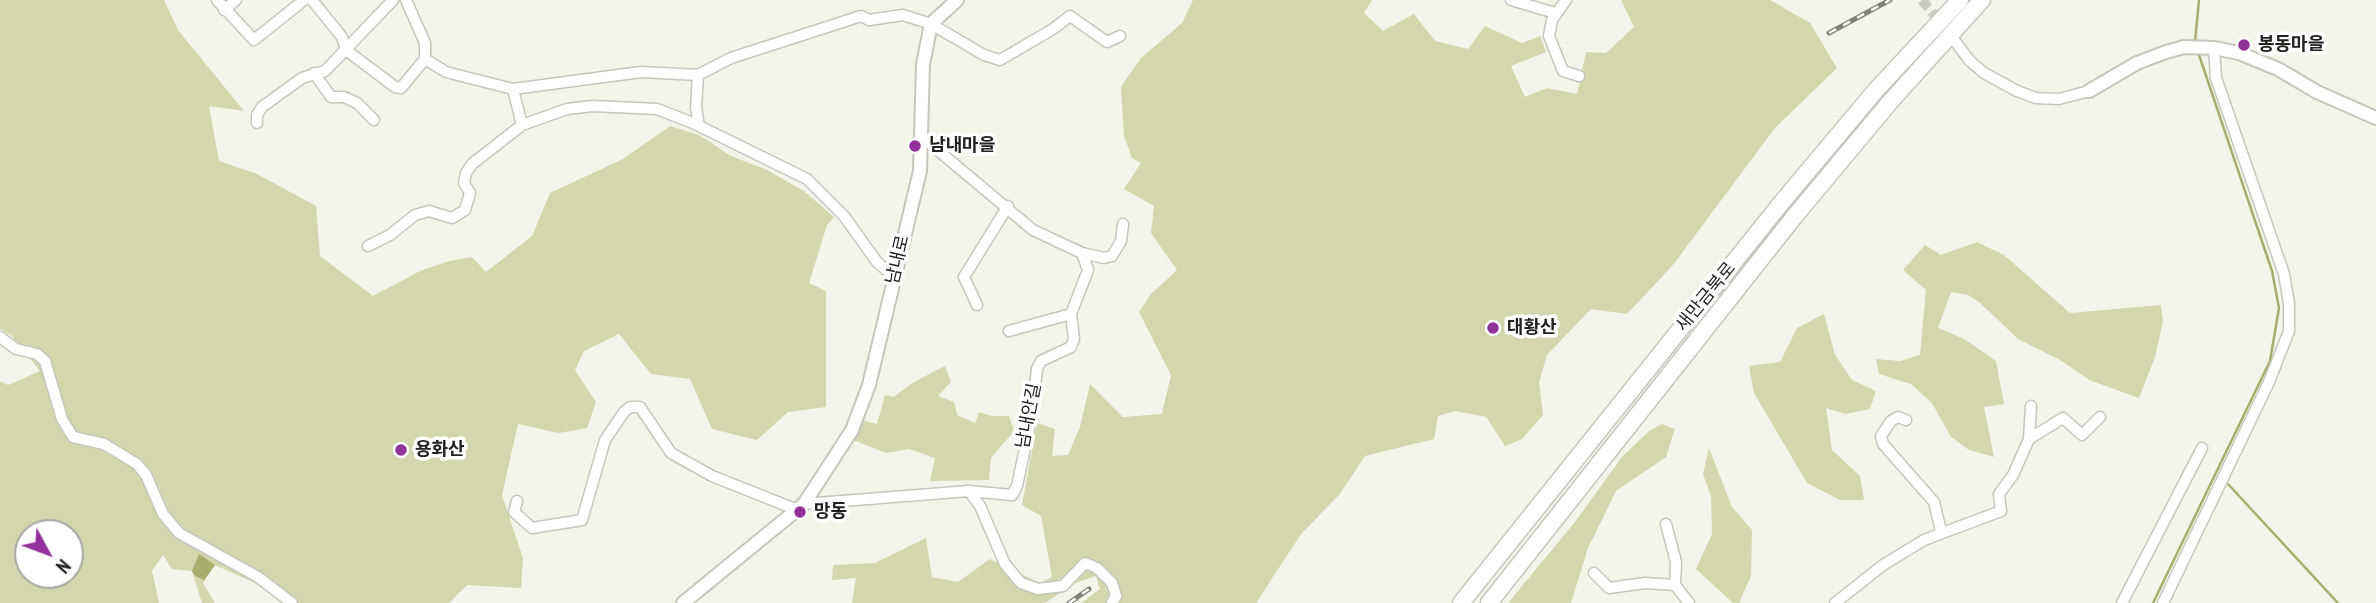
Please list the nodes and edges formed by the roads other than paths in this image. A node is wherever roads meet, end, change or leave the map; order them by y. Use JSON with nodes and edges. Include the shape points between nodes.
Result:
{"nodes":[{"id":1,"x":217,"y":0,"type":"edge"},
{"id":2,"x":236,"y":0,"type":"edge"},
{"id":3,"x":304,"y":0,"type":"edge"},
{"id":4,"x":312,"y":0,"type":"edge"},
{"id":5,"x":393,"y":0,"type":"edge"},
{"id":6,"x":406,"y":0,"type":"edge"},
{"id":7,"x":957,"y":0,"type":"edge"},
{"id":8,"x":1511,"y":0,"type":"edge"},
{"id":9,"x":1566,"y":0,"type":"edge"},
{"id":10,"x":1960,"y":0,"type":"edge"},
{"id":11,"x":1982,"y":0,"type":"edge"},
{"id":12,"x":224,"y":10,"type":"junction"},
{"id":13,"x":1555,"y":13,"type":"junction"},
{"id":14,"x":932,"y":24,"type":"junction"},
{"id":15,"x":1121,"y":36,"type":"dead end"},
{"id":16,"x":1954,"y":40,"type":"dead end"},
{"id":17,"x":2214,"y":48,"type":"junction"},
{"id":18,"x":346,"y":50,"type":"junction"},
{"id":19,"x":425,"y":59,"type":"junction"},
{"id":20,"x":314,"y":73,"type":"junction"},
{"id":21,"x":698,"y":75,"type":"junction"},
{"id":22,"x":1579,"y":76,"type":"dead end"},
{"id":23,"x":513,"y":89,"type":"junction"},
{"id":24,"x":2089,"y":91,"type":"joint"},
{"id":25,"x":2376,"y":118,"type":"edge"},
{"id":26,"x":374,"y":120,"type":"dead end"},
{"id":27,"x":257,"y":123,"type":"dead end"},
{"id":28,"x":522,"y":125,"type":"junction"},
{"id":29,"x":699,"y":127,"type":"junction"},
{"id":30,"x":922,"y":137,"type":"junction"},
{"id":31,"x":1008,"y":206,"type":"junction"},
{"id":32,"x":1123,"y":224,"type":"dead end"},
{"id":33,"x":368,"y":246,"type":"dead end"},
{"id":34,"x":1082,"y":253,"type":"junction"},
{"id":35,"x":894,"y":277,"type":"junction"},
{"id":36,"x":977,"y":305,"type":"dead end"},
{"id":37,"x":1070,"y":314,"type":"junction"},
{"id":38,"x":1009,"y":331,"type":"dead end"},
{"id":39,"x":0,"y":337,"type":"edge"},
{"id":40,"x":2031,"y":406,"type":"dead end"},
{"id":41,"x":2100,"y":417,"type":"dead end"},
{"id":42,"x":1906,"y":420,"type":"dead end"},
{"id":43,"x":2029,"y":439,"type":"junction"},
{"id":44,"x":2202,"y":448,"type":"dead end"},
{"id":45,"x":970,"y":491,"type":"junction"},
{"id":46,"x":517,"y":501,"type":"dead end"},
{"id":47,"x":800,"y":506,"type":"junction"},
{"id":48,"x":1666,"y":524,"type":"dead end"},
{"id":49,"x":1941,"y":531,"type":"junction"},
{"id":50,"x":1594,"y":573,"type":"dead end"},
{"id":51,"x":1675,"y":584,"type":"junction"},
{"id":52,"x":292,"y":603,"type":"edge"},
{"id":53,"x":683,"y":603,"type":"edge"},
{"id":54,"x":1112,"y":603,"type":"edge"},
{"id":55,"x":1461,"y":603,"type":"edge"},
{"id":56,"x":1489,"y":603,"type":"edge"},
{"id":57,"x":1689,"y":603,"type":"edge"},
{"id":58,"x":1835,"y":603,"type":"edge"},
{"id":59,"x":2122,"y":603,"type":"edge"},
{"id":60,"x":2163,"y":603,"type":"edge"}],
"edges":[{"from":1,"to":12,"type":"street"},
{"from":2,"to":12,"type":"street"},
{"from":3,"to":12,"type":"street","via":[[254,40]]},
{"from":4,"to":18,"type":"street","via":[[342,37]]},
{"from":5,"to":18,"type":"street"},
{"from":6,"to":19,"type":"street","via":[[425,43]]},
{"from":7,"to":14,"type":"street"},
{"from":8,"to":13,"type":"street"},
{"from":9,"to":13,"type":"street"},
{"from":10,"to":55,"type":"highway","name":"새만금북로","via":[[1876,90],[1782,202]]},
{"from":11,"to":56,"type":"highway","name":"새만금북로","via":[[1794,217]]},
{"from":13,"to":22,"type":"street","via":[[1549,36],[1563,71]]},
{"from":14,"to":15,"type":"street","via":[[1000,60],[1070,16],[1107,42]]},
{"from":14,"to":21,"type":"street","via":[[903,15],[869,20],[861,16],[731,58]]},
{"from":14,"to":30,"type":"street","name":"남내로","via":[[923,64]]},
{"from":16,"to":24,"type":"street","via":[[1977,67],[2017,91],[2059,99]]},
{"from":17,"to":24,"type":"street","via":[[2184,47],[2137,63]]},
{"from":17,"to":25,"type":"street","via":[[2278,69]]},
{"from":17,"to":60,"type":"street","via":[[2217,78],[2284,274],[2289,331]]},
{"from":18,"to":19,"type":"street","via":[[401,88]]},
{"from":18,"to":20,"type":"street","via":[[325,71]]},
{"from":19,"to":23,"type":"street","via":[[446,72]]},
{"from":20,"to":26,"type":"street","via":[[331,97],[357,103]]},
{"from":20,"to":27,"type":"street","via":[[262,107]]},
{"from":21,"to":23,"type":"street","via":[[641,72]]},
{"from":21,"to":29,"type":"street"},
{"from":23,"to":28,"type":"street"},
{"from":28,"to":29,"type":"street","via":[[567,109],[593,106],[657,109]]},
{"from":28,"to":33,"type":"street","via":[[466,173],[464,183],[470,193],[465,210],[452,218],[429,211],[415,215]]},
{"from":29,"to":35,"type":"street","via":[[807,179]]},
{"from":30,"to":31,"type":"street","via":[[960,172]]},
{"from":30,"to":35,"type":"street","name":"남내로","via":[[919,171]]},
{"from":31,"to":34,"type":"street","via":[[1033,230]]},
{"from":31,"to":36,"type":"street","via":[[964,278]]},
{"from":32,"to":34,"type":"street","via":[[1121,241],[1112,256]]},
{"from":34,"to":37,"type":"street","name":"남내안길","via":[[1088,270]]},
{"from":35,"to":47,"type":"street","name":"남내로","via":[[869,385],[852,430]]},
{"from":37,"to":38,"type":"street"},
{"from":37,"to":45,"type":"street","name":"남내안길","via":[[1071,347],[1041,361],[1037,369],[1031,420],[1012,495]]},
{"from":39,"to":52,"type":"street","via":[[45,361],[62,419],[73,437],[104,444],[137,464],[163,514],[179,533],[258,577]]},
{"from":40,"to":43,"type":"street"},
{"from":41,"to":43,"type":"street","via":[[2082,435],[2063,418]]},
{"from":42,"to":49,"type":"street","via":[[1898,417],[1891,421],[1881,436],[1883,444],[1934,502]]},
{"from":43,"to":49,"type":"street","via":[[1999,494],[2001,511]]},
{"from":44,"to":59,"type":"street"},
{"from":45,"to":47,"type":"street","name":"남내안길"},
{"from":45,"to":54,"type":"street","via":[[1005,564],[1021,583],[1038,589],[1063,586],[1084,563],[1112,583],[1116,596]]},
{"from":46,"to":47,"type":"street","via":[[514,512],[532,528],[582,520],[605,440],[624,412],[640,407],[671,453],[712,476]]},
{"from":47,"to":53,"type":"street","name":"남내로"},
{"from":48,"to":51,"type":"street","via":[[1675,552]]},
{"from":49,"to":58,"type":"street","via":[[1883,565]]},
{"from":50,"to":51,"type":"street","via":[[1609,588]]},
{"from":51,"to":57,"type":"street"}]}
